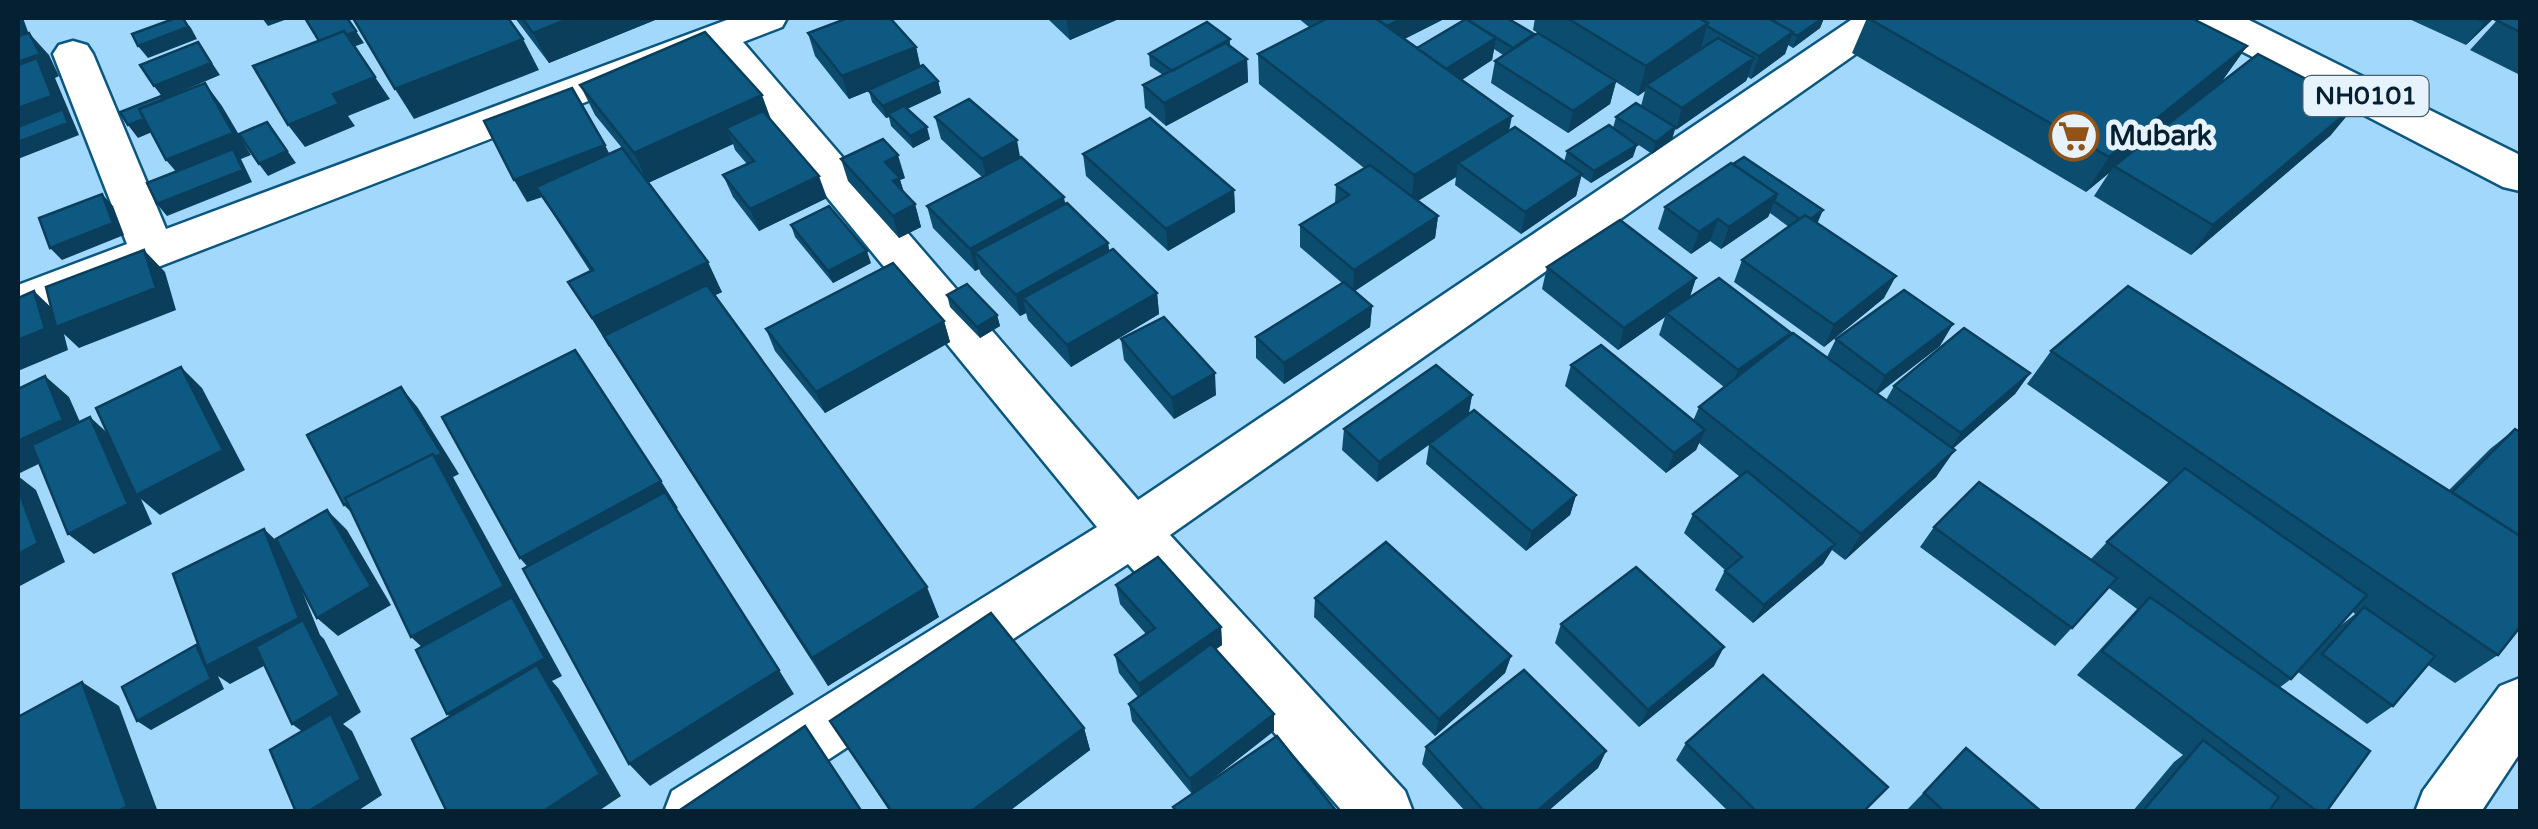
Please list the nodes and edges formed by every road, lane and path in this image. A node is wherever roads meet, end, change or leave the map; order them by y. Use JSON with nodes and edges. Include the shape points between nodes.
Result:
{"nodes":[{"id":1,"x":768,"y":18,"type":"edge"},
{"id":2,"x":1880,"y":18,"type":"edge"},
{"id":3,"x":2212,"y":18,"type":"edge"},
{"id":4,"x":2290,"y":18,"type":"edge"},
{"id":5,"x":718,"y":37,"type":"junction"},
{"id":6,"x":73,"y":54,"type":"dead end"},
{"id":7,"x":2520,"y":132,"type":"edge"},
{"id":8,"x":2520,"y":175,"type":"edge"},
{"id":9,"x":153,"y":252,"type":"junction"},
{"id":10,"x":18,"y":303,"type":"edge"},
{"id":11,"x":1134,"y":532,"type":"junction"},
{"id":12,"x":2520,"y":705,"type":"edge"},
{"id":13,"x":694,"y":812,"type":"edge"},
{"id":14,"x":1383,"y":812,"type":"edge"},
{"id":15,"x":2445,"y":812,"type":"edge"}],
"edges":[{"from":1,"to":5,"type":"street"},
{"from":2,"to":11,"type":"street"},
{"from":3,"to":8,"type":"highway","number":"NH0101"},
{"from":4,"to":7,"type":"highway","number":"NH0101"},
{"from":5,"to":9,"type":"street"},
{"from":5,"to":11,"type":"street"},
{"from":6,"to":9,"type":"street"},
{"from":9,"to":10,"type":"street"},
{"from":11,"to":13,"type":"street"},
{"from":11,"to":14,"type":"street"},
{"from":12,"to":15,"type":"street"}]}
